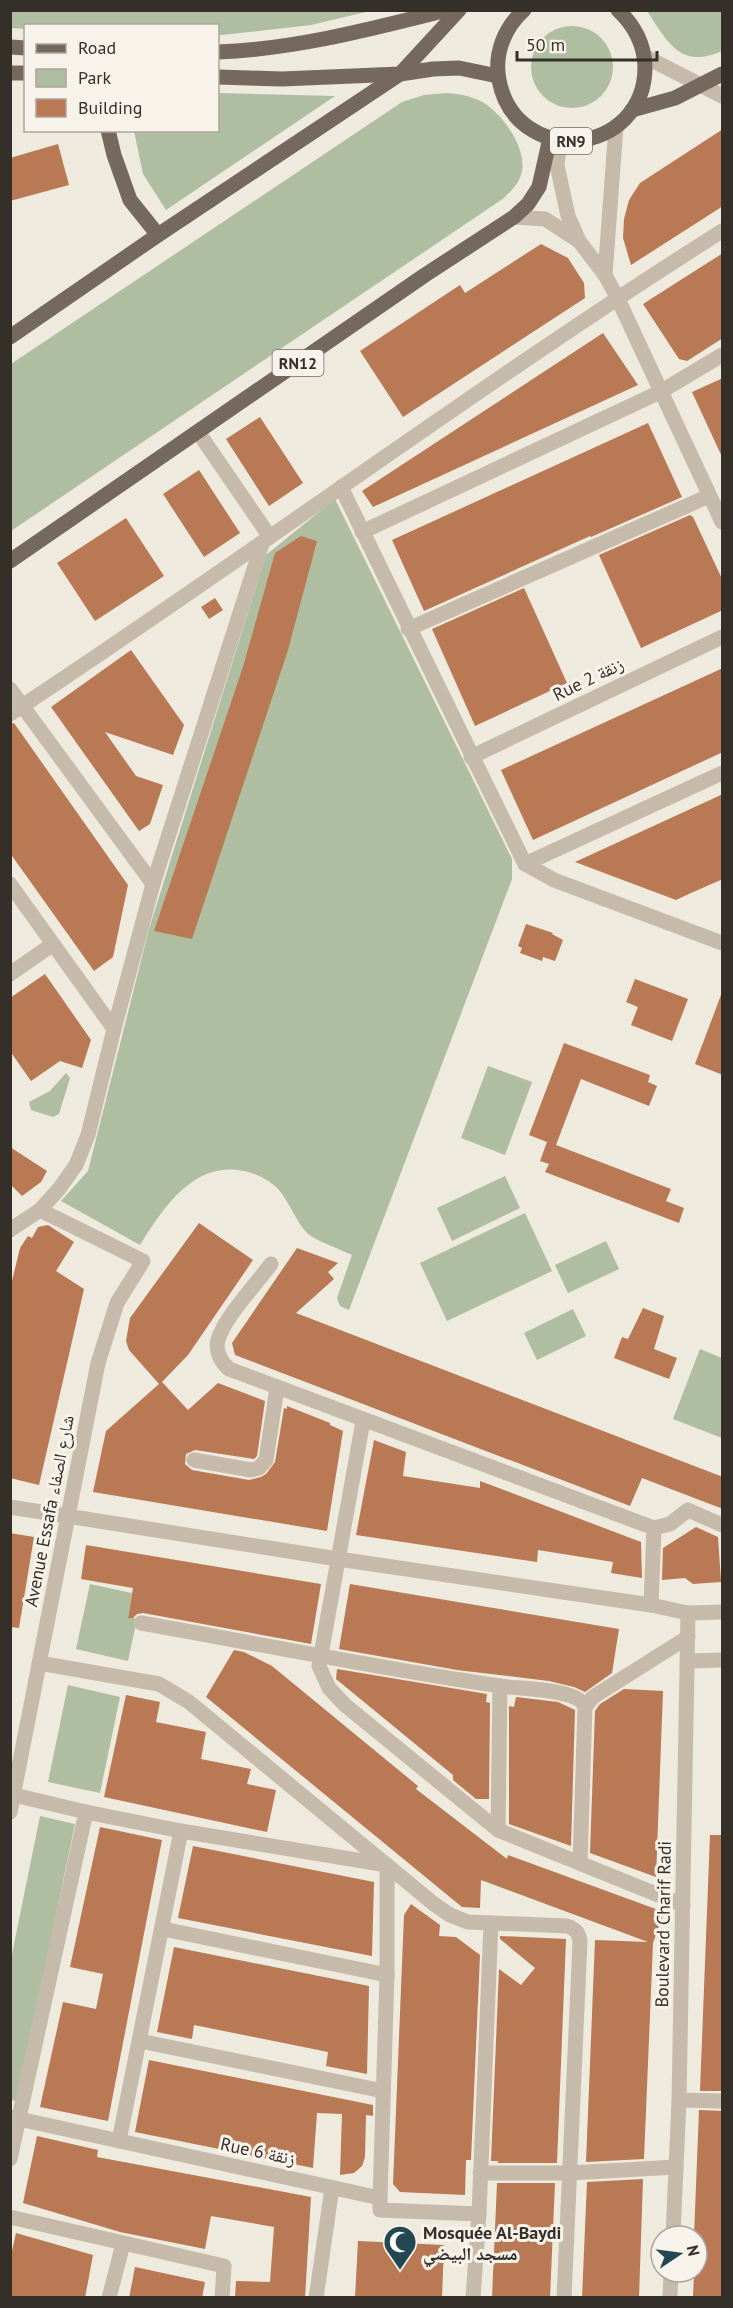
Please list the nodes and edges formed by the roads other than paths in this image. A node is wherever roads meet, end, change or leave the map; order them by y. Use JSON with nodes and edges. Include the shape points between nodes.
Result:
{"nodes":[{"id":1,"x":447,"y":10,"type":"edge"},
{"id":2,"x":459,"y":10,"type":"edge"},
{"id":3,"x":524,"y":10,"type":"edge"},
{"id":4,"x":618,"y":10,"type":"edge"},
{"id":5,"x":219,"y":52,"type":"edge"},
{"id":6,"x":644,"y":56,"type":"junction"},
{"id":7,"x":400,"y":74,"type":"junction"},
{"id":8,"x":723,"y":74,"type":"edge"},
{"id":9,"x":498,"y":76,"type":"junction"},
{"id":10,"x":219,"y":77,"type":"edge"},
{"id":11,"x":702,"y":86,"type":"junction"},
{"id":12,"x":723,"y":96,"type":"edge"},
{"id":13,"x":632,"y":110,"type":"junction"},
{"id":14,"x":616,"y":126,"type":"junction"},
{"id":15,"x":108,"y":132,"type":"edge"},
{"id":16,"x":555,"y":139,"type":"junction"},
{"id":17,"x":514,"y":216,"type":"junction"},
{"id":18,"x":723,"y":231,"type":"edge"},
{"id":19,"x":158,"y":236,"type":"junction"},
{"id":20,"x":579,"y":242,"type":"junction"},
{"id":21,"x":605,"y":275,"type":"junction"},
{"id":22,"x":617,"y":297,"type":"junction"},
{"id":23,"x":10,"y":337,"type":"edge"},
{"id":24,"x":723,"y":355,"type":"edge"},
{"id":25,"x":660,"y":392,"type":"junction"},
{"id":26,"x":198,"y":432,"type":"junction"},
{"id":27,"x":340,"y":487,"type":"junction"},
{"id":28,"x":709,"y":496,"type":"junction"},
{"id":29,"x":723,"y":522,"type":"edge"},
{"id":30,"x":362,"y":532,"type":"junction"},
{"id":31,"x":266,"y":541,"type":"junction"},
{"id":32,"x":10,"y":561,"type":"edge"},
{"id":33,"x":408,"y":629,"type":"junction"},
{"id":34,"x":723,"y":637,"type":"edge"},
{"id":35,"x":10,"y":689,"type":"edge"},
{"id":36,"x":17,"y":710,"type":"edge"},
{"id":37,"x":471,"y":757,"type":"junction"},
{"id":38,"x":723,"y":773,"type":"edge"},
{"id":39,"x":525,"y":864,"type":"junction"},
{"id":40,"x":10,"y":884,"type":"edge"},
{"id":41,"x":153,"y":884,"type":"junction"},
{"id":42,"x":723,"y":943,"type":"edge"},
{"id":43,"x":53,"y":944,"type":"junction"},
{"id":44,"x":10,"y":974,"type":"edge"},
{"id":45,"x":114,"y":1029,"type":"junction"},
{"id":46,"x":40,"y":1209,"type":"junction"},
{"id":47,"x":10,"y":1230,"type":"edge"},
{"id":48,"x":271,"y":1264,"type":"dead end"},
{"id":49,"x":277,"y":1388,"type":"junction"},
{"id":50,"x":363,"y":1421,"type":"junction"},
{"id":51,"x":194,"y":1460,"type":"dead end"},
{"id":52,"x":10,"y":1507,"type":"edge"},
{"id":53,"x":67,"y":1514,"type":"junction"},
{"id":54,"x":723,"y":1525,"type":"edge"},
{"id":55,"x":654,"y":1528,"type":"junction"},
{"id":56,"x":338,"y":1559,"type":"junction"},
{"id":57,"x":651,"y":1605,"type":"junction"},
{"id":58,"x":723,"y":1612,"type":"edge"},
{"id":59,"x":688,"y":1613,"type":"junction"},
{"id":60,"x":141,"y":1623,"type":"dead end"},
{"id":61,"x":688,"y":1637,"type":"junction"},
{"id":62,"x":321,"y":1655,"type":"junction"},
{"id":63,"x":723,"y":1660,"type":"edge"},
{"id":64,"x":688,"y":1661,"type":"junction"},
{"id":65,"x":39,"y":1663,"type":"junction"},
{"id":66,"x":500,"y":1686,"type":"junction"},
{"id":67,"x":585,"y":1707,"type":"junction"},
{"id":68,"x":12,"y":1794,"type":"edge"},
{"id":69,"x":10,"y":1812,"type":"edge"},
{"id":70,"x":86,"y":1812,"type":"junction"},
{"id":71,"x":498,"y":1830,"type":"junction"},
{"id":72,"x":181,"y":1831,"type":"junction"},
{"id":73,"x":580,"y":1863,"type":"junction"},
{"id":74,"x":387,"y":1866,"type":"junction"},
{"id":75,"x":683,"y":1905,"type":"junction"},
{"id":76,"x":491,"y":1923,"type":"junction"},
{"id":77,"x":163,"y":1929,"type":"junction"},
{"id":78,"x":387,"y":1975,"type":"junction"},
{"id":79,"x":140,"y":2041,"type":"junction"},
{"id":80,"x":383,"y":2091,"type":"junction"},
{"id":81,"x":679,"y":2100,"type":"junction"},
{"id":82,"x":723,"y":2101,"type":"edge"},
{"id":83,"x":15,"y":2118,"type":"edge"},
{"id":84,"x":118,"y":2141,"type":"junction"},
{"id":85,"x":10,"y":2159,"type":"edge"},
{"id":86,"x":676,"y":2167,"type":"junction"},
{"id":87,"x":480,"y":2173,"type":"junction"},
{"id":88,"x":570,"y":2173,"type":"junction"},
{"id":89,"x":332,"y":2188,"type":"junction"},
{"id":90,"x":380,"y":2198,"type":"junction"},
{"id":91,"x":479,"y":2214,"type":"junction"},
{"id":92,"x":10,"y":2217,"type":"edge"},
{"id":93,"x":673,"y":2224,"type":"edge"},
{"id":94,"x":123,"y":2244,"type":"junction"},
{"id":95,"x":109,"y":2298,"type":"edge"},
{"id":96,"x":222,"y":2298,"type":"edge"},
{"id":97,"x":316,"y":2298,"type":"edge"},
{"id":98,"x":473,"y":2298,"type":"edge"},
{"id":99,"x":564,"y":2298,"type":"edge"}],
"edges":[{"from":1,"to":5,"type":"main road","via":[[334,38],[257,51]]},
{"from":2,"to":7,"type":"main road"},
{"from":3,"to":9,"type":"main road","number":"RN9","via":[[509,27],[501,45]]},
{"from":4,"to":6,"type":"main road","number":"RN9","via":[[634,29]]},
{"from":6,"to":11,"type":"street"},
{"from":6,"to":13,"type":"main road","number":"RN9","via":[[643,84]]},
{"from":7,"to":9,"type":"main road","via":[[459,68]]},
{"from":7,"to":10,"type":"main road"},
{"from":7,"to":19,"type":"main road"},
{"from":8,"to":11,"type":"main road","number":"RN9"},
{"from":9,"to":16,"type":"main road","number":"RN9","via":[[502,94],[515,115],[528,128]]},
{"from":11,"to":12,"type":"street"},
{"from":11,"to":13,"type":"main road","number":"RN9"},
{"from":13,"to":14,"type":"main road","number":"RN9"},
{"from":14,"to":16,"type":"main road","number":"RN9","via":[[584,140]]},
{"from":14,"to":21,"type":"street"},
{"from":15,"to":19,"type":"main road","via":[[130,200]]},
{"from":16,"to":17,"type":"main road","number":"RN12","via":[[539,187]]},
{"from":16,"to":20,"type":"street","via":[[568,216]]},
{"from":17,"to":20,"type":"street","via":[[545,219]]},
{"from":17,"to":26,"type":"main road","number":"RN12"},
{"from":18,"to":22,"type":"street"},
{"from":19,"to":23,"type":"main road"},
{"from":20,"to":21,"type":"street"},
{"from":21,"to":22,"type":"street"},
{"from":22,"to":25,"type":"street"},
{"from":22,"to":27,"type":"street"},
{"from":24,"to":25,"type":"street"},
{"from":25,"to":28,"type":"street"},
{"from":25,"to":30,"type":"street"},
{"from":26,"to":31,"type":"street"},
{"from":26,"to":32,"type":"main road","number":"RN12"},
{"from":27,"to":30,"type":"street"},
{"from":27,"to":31,"type":"street"},
{"from":28,"to":29,"type":"street"},
{"from":28,"to":33,"type":"street"},
{"from":30,"to":33,"type":"street"},
{"from":31,"to":36,"type":"street"},
{"from":31,"to":41,"type":"street"},
{"from":33,"to":37,"type":"street"},
{"from":34,"to":37,"type":"street","name":"Rue 2 زنقة"},
{"from":35,"to":36,"type":"street"},
{"from":36,"to":41,"type":"street"},
{"from":37,"to":39,"type":"street"},
{"from":38,"to":39,"type":"street"},
{"from":39,"to":42,"type":"street","via":[[554,880]]},
{"from":40,"to":43,"type":"street"},
{"from":41,"to":45,"type":"street"},
{"from":43,"to":44,"type":"street"},
{"from":43,"to":45,"type":"street"},
{"from":45,"to":46,"type":"street","via":[[88,1135],[76,1165]]},
{"from":46,"to":47,"type":"street"},
{"from":46,"to":53,"type":"street","name":"Avenue Essafa شارع الصفاء","via":[[143,1262],[117,1303],[98,1362]]},
{"from":48,"to":49,"type":"street","via":[[224,1328],[218,1353],[229,1369]]},
{"from":49,"to":50,"type":"street"},
{"from":49,"to":51,"type":"street","via":[[266,1460],[259,1468]]},
{"from":50,"to":55,"type":"street"},
{"from":50,"to":56,"type":"street"},
{"from":52,"to":53,"type":"street"},
{"from":53,"to":56,"type":"street"},
{"from":53,"to":65,"type":"street","name":"Avenue Essafa شارع الصفاء"},
{"from":54,"to":55,"type":"street","via":[[688,1510],[670,1524]]},
{"from":55,"to":57,"type":"street"},
{"from":56,"to":57,"type":"street"},
{"from":56,"to":62,"type":"street"},
{"from":57,"to":59,"type":"street"},
{"from":58,"to":59,"type":"street"},
{"from":59,"to":61,"type":"street","name":"Boulevard Charif Radi"},
{"from":60,"to":62,"type":"street"},
{"from":61,"to":64,"type":"street","name":"Boulevard Charif Radi"},
{"from":61,"to":67,"type":"street","via":[[593,1697]]},
{"from":62,"to":66,"type":"street"},
{"from":62,"to":71,"type":"street","via":[[319,1666],[324,1678],[345,1705]]},
{"from":63,"to":64,"type":"street"},
{"from":64,"to":75,"type":"street","name":"Boulevard Charif Radi"},
{"from":65,"to":68,"type":"street","name":"Avenue Essafa شارع الصفاء"},
{"from":65,"to":74,"type":"street","via":[[159,1684],[189,1702]]},
{"from":66,"to":67,"type":"street","via":[[567,1694],[579,1698]]},
{"from":66,"to":71,"type":"street"},
{"from":67,"to":73,"type":"street"},
{"from":68,"to":69,"type":"street","name":"Avenue Essafa شارع الصفاء"},
{"from":68,"to":70,"type":"street"},
{"from":70,"to":72,"type":"street"},
{"from":70,"to":83,"type":"street"},
{"from":71,"to":73,"type":"street"},
{"from":72,"to":74,"type":"street"},
{"from":72,"to":77,"type":"street"},
{"from":73,"to":75,"type":"street"},
{"from":74,"to":76,"type":"street","via":[[450,1915],[468,1923]]},
{"from":74,"to":78,"type":"street"},
{"from":75,"to":81,"type":"street","name":"Boulevard Charif Radi"},
{"from":76,"to":87,"type":"street"},
{"from":76,"to":88,"type":"street","via":[[567,1926],[579,1935]]},
{"from":77,"to":78,"type":"street"},
{"from":77,"to":79,"type":"street"},
{"from":78,"to":80,"type":"street"},
{"from":79,"to":80,"type":"street"},
{"from":79,"to":84,"type":"street"},
{"from":80,"to":90,"type":"street"},
{"from":81,"to":82,"type":"street"},
{"from":81,"to":86,"type":"street","name":"Boulevard Charif Radi"},
{"from":83,"to":84,"type":"street","name":"Rue 6 زنقة"},
{"from":83,"to":85,"type":"street"},
{"from":84,"to":89,"type":"street","name":"Rue 6 زنقة"},
{"from":86,"to":88,"type":"street"},
{"from":86,"to":93,"type":"street","name":"Boulevard Charif Radi"},
{"from":87,"to":88,"type":"street"},
{"from":87,"to":91,"type":"street"},
{"from":88,"to":99,"type":"street"},
{"from":89,"to":90,"type":"street","name":"Rue 6 زنقة"},
{"from":89,"to":97,"type":"street"},
{"from":90,"to":91,"type":"street","name":"Rue 6 زنقة","via":[[380,2210]]},
{"from":91,"to":98,"type":"street"},
{"from":92,"to":94,"type":"street"},
{"from":94,"to":95,"type":"street"},
{"from":94,"to":96,"type":"street","via":[[224,2266]]}]}
